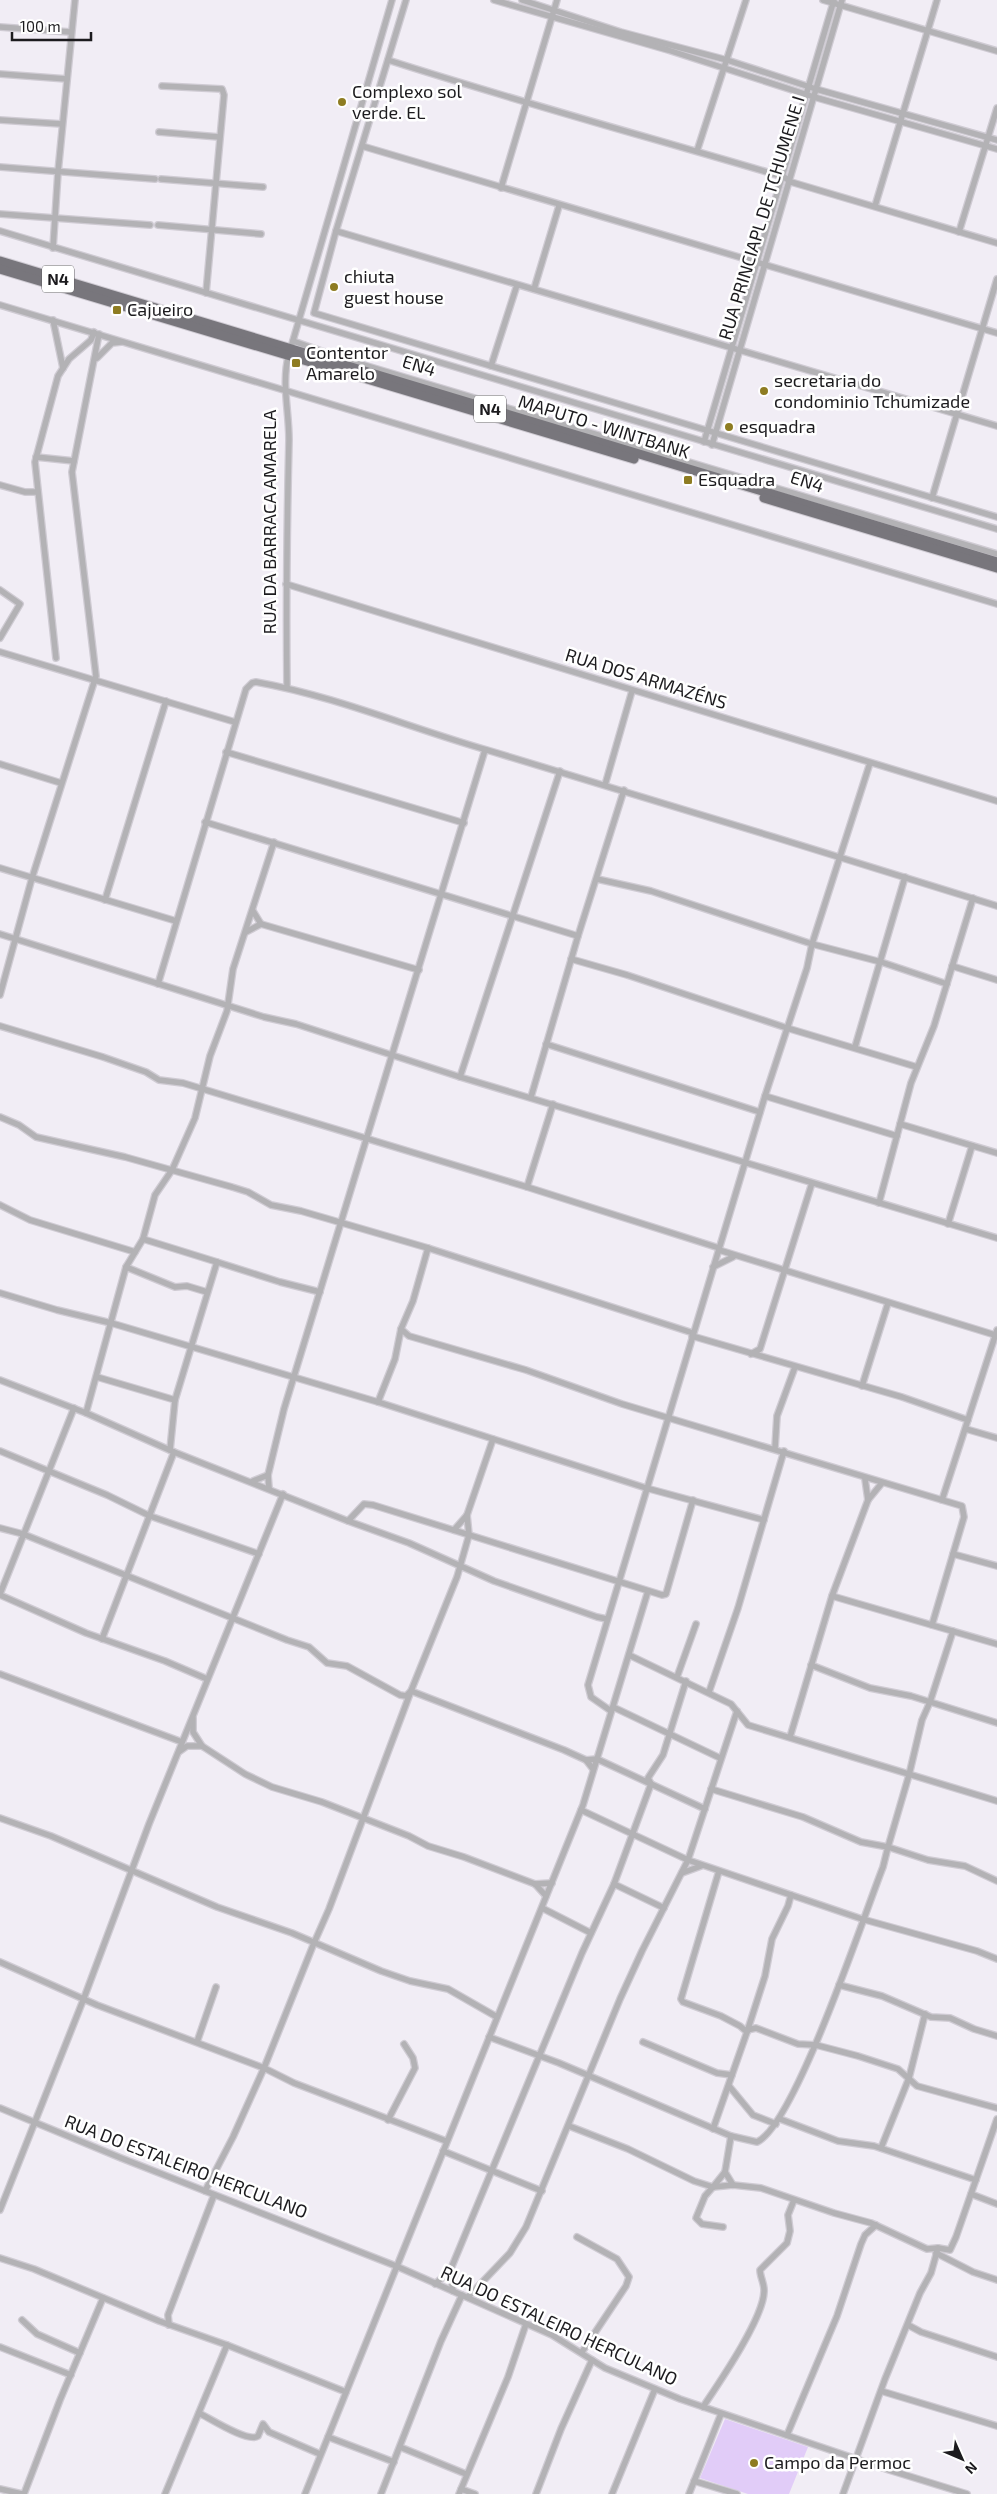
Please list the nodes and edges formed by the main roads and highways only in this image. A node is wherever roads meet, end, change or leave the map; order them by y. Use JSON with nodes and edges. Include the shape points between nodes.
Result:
{"nodes":[{"id":1,"x":0,"y":261,"type":"edge"},
{"id":2,"x":0,"y":269,"type":"edge"},
{"id":3,"x":290,"y":349,"type":"junction"},
{"id":4,"x":997,"y":562,"type":"edge"},
{"id":5,"x":997,"y":568,"type":"edge"}],
"edges":[{"from":1,"to":3,"type":"highway","name":"MAPUTO - WINTBANK","number":"N4"},
{"from":2,"to":3,"type":"highway","name":"MAPUTO - WINTBANK","number":"N4"},
{"from":3,"to":4,"type":"highway","name":"MAPUTO - WINTBANK","number":"N4"},
{"from":3,"to":5,"type":"highway","name":"MAPUTO - WINTBANK","number":"N4"}]}
